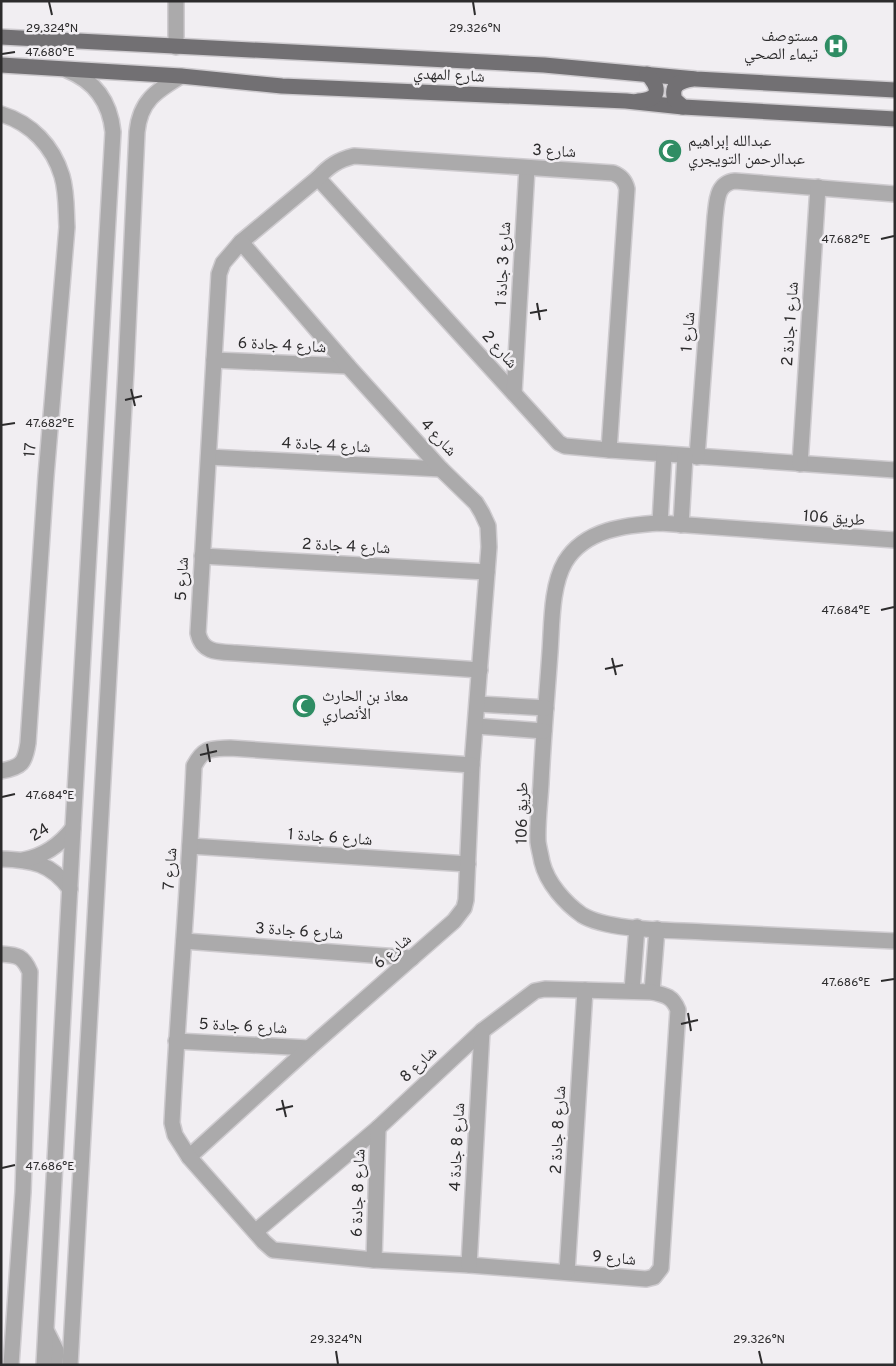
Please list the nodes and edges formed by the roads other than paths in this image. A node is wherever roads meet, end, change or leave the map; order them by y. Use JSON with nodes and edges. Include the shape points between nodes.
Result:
{"nodes":[{"id":1,"x":176,"y":1,"type":"edge"},
{"id":2,"x":1,"y":38,"type":"edge"},
{"id":3,"x":176,"y":47,"type":"junction"},
{"id":4,"x":1,"y":65,"type":"edge"},
{"id":5,"x":67,"y":70,"type":"junction"},
{"id":6,"x":647,"y":74,"type":"junction"},
{"id":7,"x":181,"y":76,"type":"junction"},
{"id":8,"x":696,"y":78,"type":"junction"},
{"id":9,"x":895,"y":90,"type":"edge"},
{"id":10,"x":626,"y":101,"type":"junction"},
{"id":11,"x":683,"y":106,"type":"junction"},
{"id":12,"x":1,"y":114,"type":"edge"},
{"id":13,"x":895,"y":119,"type":"edge"},
{"id":14,"x":527,"y":168,"type":"junction"},
{"id":15,"x":318,"y":178,"type":"junction"},
{"id":16,"x":818,"y":187,"type":"junction"},
{"id":17,"x":895,"y":194,"type":"edge"},
{"id":18,"x":241,"y":242,"type":"junction"},
{"id":19,"x":214,"y":360,"type":"junction"},
{"id":20,"x":348,"y":366,"type":"junction"},
{"id":21,"x":514,"y":392,"type":"junction"},
{"id":22,"x":609,"y":450,"type":"junction"},
{"id":23,"x":664,"y":454,"type":"junction"},
{"id":24,"x":691,"y":456,"type":"junction"},
{"id":25,"x":209,"y":457,"type":"junction"},
{"id":26,"x":800,"y":464,"type":"junction"},
{"id":27,"x":441,"y":469,"type":"junction"},
{"id":28,"x":895,"y":470,"type":"edge"},
{"id":29,"x":660,"y":523,"type":"junction"},
{"id":30,"x":681,"y":525,"type":"junction"},
{"id":31,"x":895,"y":540,"type":"edge"},
{"id":32,"x":202,"y":556,"type":"junction"},
{"id":33,"x":487,"y":572,"type":"junction"},
{"id":34,"x":480,"y":670,"type":"junction"},
{"id":35,"x":478,"y":704,"type":"junction"},
{"id":36,"x":546,"y":708,"type":"junction"},
{"id":37,"x":476,"y":726,"type":"junction"},
{"id":38,"x":544,"y":730,"type":"junction"},
{"id":39,"x":78,"y":757,"type":"junction"},
{"id":40,"x":472,"y":765,"type":"junction"},
{"id":41,"x":1,"y":771,"type":"edge"},
{"id":42,"x":73,"y":828,"type":"junction"},
{"id":43,"x":100,"y":841,"type":"junction"},
{"id":44,"x":190,"y":846,"type":"junction"},
{"id":45,"x":1,"y":859,"type":"edge"},
{"id":46,"x":22,"y":860,"type":"junction"},
{"id":47,"x":468,"y":864,"type":"junction"},
{"id":48,"x":70,"y":889,"type":"junction"},
{"id":49,"x":637,"y":927,"type":"junction"},
{"id":50,"x":657,"y":929,"type":"junction"},
{"id":51,"x":184,"y":941,"type":"junction"},
{"id":52,"x":895,"y":941,"type":"edge"},
{"id":53,"x":1,"y":954,"type":"edge"},
{"id":54,"x":412,"y":958,"type":"junction"},
{"id":55,"x":585,"y":990,"type":"junction"},
{"id":56,"x":632,"y":991,"type":"junction"},
{"id":57,"x":652,"y":992,"type":"junction"},
{"id":58,"x":482,"y":1031,"type":"junction"},
{"id":59,"x":176,"y":1041,"type":"junction"},
{"id":60,"x":309,"y":1048,"type":"junction"},
{"id":61,"x":378,"y":1128,"type":"junction"},
{"id":62,"x":189,"y":1157,"type":"junction"},
{"id":63,"x":255,"y":1232,"type":"junction"},
{"id":64,"x":374,"y":1260,"type":"junction"},
{"id":65,"x":469,"y":1265,"type":"junction"},
{"id":66,"x":568,"y":1272,"type":"junction"},
{"id":67,"x":46,"y":1330,"type":"junction"},
{"id":68,"x":11,"y":1365,"type":"edge"},
{"id":69,"x":44,"y":1365,"type":"edge"},
{"id":70,"x":55,"y":1365,"type":"edge"},
{"id":71,"x":70,"y":1365,"type":"edge"}],
"edges":[{"from":1,"to":3,"type":"street"},
{"from":2,"to":3,"type":"main road","name":"شارع المهدي"},
{"from":3,"to":6,"type":"main road","name":"شارع المهدي","via":[[525,64]]},
{"from":4,"to":5,"type":"main road","name":"شارع المهدي"},
{"from":5,"to":7,"type":"main road","name":"شارع المهدي"},
{"from":5,"to":39,"type":"street","via":[[84,78],[99,92],[109,111],[113,132]]},
{"from":6,"to":8,"type":"main road","name":"شارع المهدي"},
{"from":6,"to":10,"type":"main road","via":[[657,87],[652,98]]},
{"from":7,"to":10,"type":"main road","name":"شارع المهدي","via":[[282,86]]},
{"from":7,"to":43,"type":"street","via":[[161,88],[148,101],[140,116],[137,132]]},
{"from":8,"to":9,"type":"main road","name":"شارع المهدي"},
{"from":8,"to":11,"type":"main road","via":[[676,84],[674,100]]},
{"from":10,"to":11,"type":"main road","name":"شارع المهدي"},
{"from":11,"to":13,"type":"main road","name":"شارع المهدي"},
{"from":12,"to":41,"type":"street","name":"17","via":[[32,129],[54,157],[66,197],[67,227],[28,743],[26,758],[16,768]]},
{"from":14,"to":15,"type":"street","name":"شارع 3","via":[[354,156],[339,160]]},
{"from":14,"to":21,"type":"street","name":"شارع 3 جادة 1"},
{"from":14,"to":22,"type":"street","name":"شارع 3","via":[[613,172],[626,183]]},
{"from":15,"to":18,"type":"street","name":"شارع 3"},
{"from":15,"to":21,"type":"street","name":"شارع 2"},
{"from":16,"to":17,"type":"street","name":"شارع 1"},
{"from":16,"to":24,"type":"street","name":"شارع 1","via":[[735,182],[726,184],[718,192]]},
{"from":16,"to":26,"type":"street","name":"شارع 1 جادة 2"},
{"from":18,"to":19,"type":"street","name":"شارع 5","via":[[218,274]]},
{"from":18,"to":20,"type":"street","name":"شارع 4"},
{"from":19,"to":20,"type":"street","name":"شارع 4 جادة 6"},
{"from":19,"to":25,"type":"street","name":"شارع 5"},
{"from":20,"to":27,"type":"street","name":"شارع 4"},
{"from":21,"to":22,"type":"street","name":"شارع 2","via":[[559,443]]},
{"from":22,"to":23,"type":"street","name":"شارع 2"},
{"from":23,"to":24,"type":"street","name":"شارع 2"},
{"from":23,"to":29,"type":"street"},
{"from":24,"to":26,"type":"street"},
{"from":24,"to":30,"type":"street"},
{"from":25,"to":27,"type":"street","name":"شارع 4 جادة 4"},
{"from":25,"to":32,"type":"street","name":"شارع 5"},
{"from":26,"to":28,"type":"street"},
{"from":27,"to":33,"type":"street","name":"شارع 4","via":[[476,503],[488,526]]},
{"from":29,"to":30,"type":"street","name":"طريق 106"},
{"from":29,"to":36,"type":"street","name":"طريق 106","via":[[612,528],[579,546],[565,561],[554,600]]},
{"from":30,"to":31,"type":"street","name":"طريق 106"},
{"from":32,"to":33,"type":"street","name":"شارع 4 جادة 2"},
{"from":32,"to":34,"type":"street","name":"شارع 5","via":[[198,633],[204,646],[215,651]]},
{"from":33,"to":34,"type":"street","name":"شارع 4"},
{"from":34,"to":35,"type":"street","name":"شارع 4"},
{"from":35,"to":36,"type":"street"},
{"from":35,"to":37,"type":"street","name":"شارع 6"},
{"from":36,"to":38,"type":"street","name":"طريق 106"},
{"from":37,"to":38,"type":"street"},
{"from":37,"to":40,"type":"street","name":"شارع 6"},
{"from":38,"to":49,"type":"street","name":"طريق 106","via":[[538,842],[543,864],[554,886],[584,916],[608,924]]},
{"from":39,"to":42,"type":"street"},
{"from":39,"to":43,"type":"street","via":[[85,751],[94,756],[93,834]]},
{"from":40,"to":44,"type":"street","name":"شارع 7","via":[[230,748],[208,750],[200,755],[194,766]]},
{"from":40,"to":47,"type":"street","name":"شارع 6"},
{"from":42,"to":46,"type":"street","name":"24","via":[[51,850]]},
{"from":42,"to":48,"type":"street"},
{"from":43,"to":71,"type":"street"},
{"from":44,"to":47,"type":"street","name":"شارع 6 جادة 1"},
{"from":44,"to":51,"type":"street","name":"شارع 7"},
{"from":45,"to":46,"type":"street","name":"24"},
{"from":46,"to":48,"type":"street","name":"24","via":[[38,863],[53,871]]},
{"from":47,"to":54,"type":"street","name":"شارع 6","via":[[464,908]]},
{"from":48,"to":67,"type":"street"},
{"from":49,"to":50,"type":"street","name":"طريق 106"},
{"from":49,"to":56,"type":"street"},
{"from":50,"to":52,"type":"street","name":"طريق 106"},
{"from":50,"to":57,"type":"street"},
{"from":51,"to":54,"type":"street","name":"شارع 6 جادة 3"},
{"from":51,"to":59,"type":"street","name":"شارع 7"},
{"from":53,"to":68,"type":"street","via":[[16,955],[25,961],[30,972],[23,1192]]},
{"from":54,"to":60,"type":"street","name":"شارع 6"},
{"from":55,"to":56,"type":"street","name":"شارع 8"},
{"from":55,"to":58,"type":"street","name":"شارع 8","via":[[535,991]]},
{"from":55,"to":66,"type":"street","name":"شارع 8 جادة 2"},
{"from":56,"to":57,"type":"street","name":"شارع 9"},
{"from":57,"to":66,"type":"street","name":"شارع 9","via":[[666,994],[674,1000],[678,1010],[661,1268],[654,1277],[646,1279]]},
{"from":58,"to":61,"type":"street","name":"شارع 8"},
{"from":58,"to":65,"type":"street","name":"شارع 8 جادة 4"},
{"from":59,"to":60,"type":"street","name":"شارع 6 جادة 5"},
{"from":59,"to":62,"type":"street","name":"شارع 7","via":[[172,1122],[175,1135]]},
{"from":60,"to":62,"type":"street","name":"شارع 6"},
{"from":61,"to":63,"type":"street","name":"شارع 8"},
{"from":61,"to":64,"type":"street","name":"شارع 8 جادة 6"},
{"from":62,"to":63,"type":"street","name":"شارع 7"},
{"from":63,"to":64,"type":"street","name":"شارع 9","via":[[273,1250]]},
{"from":64,"to":65,"type":"street","name":"شارع 9"},
{"from":65,"to":66,"type":"street","name":"شارع 9"},
{"from":67,"to":69,"type":"street"},
{"from":67,"to":70,"type":"street","via":[[56,1350]]}]}
